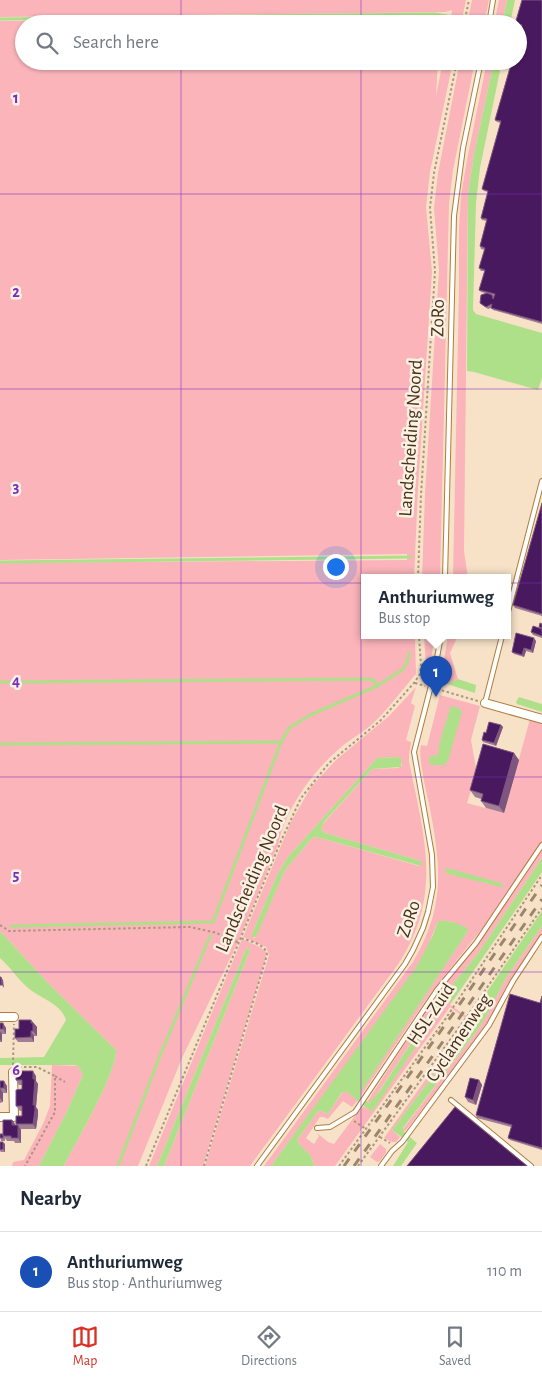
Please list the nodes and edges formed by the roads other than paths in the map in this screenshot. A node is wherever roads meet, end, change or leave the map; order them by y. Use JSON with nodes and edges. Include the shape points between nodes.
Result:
{"nodes":[{"id":1,"x":493,"y":0,"type":"edge"},
{"id":2,"x":490,"y":15,"type":"edge"},
{"id":3,"x":479,"y":70,"type":"edge"},
{"id":4,"x":542,"y":481,"type":"edge"},
{"id":5,"x":445,"y":574,"type":"edge"},
{"id":6,"x":511,"y":601,"type":"edge"},
{"id":7,"x":440,"y":639,"type":"edge"},
{"id":8,"x":501,"y":639,"type":"edge"},
{"id":9,"x":485,"y":703,"type":"joint"},
{"id":10,"x":542,"y":719,"type":"edge"},
{"id":11,"x":542,"y":845,"type":"edge"},
{"id":12,"x":542,"y":937,"type":"edge"},
{"id":13,"x":14,"y":1016,"type":"road end"},
{"id":14,"x":0,"y":1017,"type":"edge"},
{"id":15,"x":13,"y":1072,"type":"road end"},
{"id":16,"x":451,"y":1100,"type":"dead end"},
{"id":17,"x":0,"y":1117,"type":"edge"},
{"id":18,"x":317,"y":1128,"type":"dead end"},
{"id":19,"x":257,"y":1166,"type":"edge"},
{"id":20,"x":381,"y":1166,"type":"edge"},
{"id":21,"x":531,"y":1166,"type":"edge"}],
"edges":[{"from":1,"to":2,"type":"lane"},
{"from":3,"to":5,"type":"lane","name":"ZoRo","via":[[463,148],[454,216]]},
{"from":4,"to":6,"type":"lane"},
{"from":7,"to":19,"type":"lane","name":"ZoRo","via":[[414,756],[433,868],[431,900],[424,928],[405,964]]},
{"from":8,"to":9,"type":"lane"},
{"from":9,"to":10,"type":"street"},
{"from":11,"to":18,"type":"lane","via":[[359,1106],[337,1124]]},
{"from":12,"to":20,"type":"lane","name":"Cyclamenweg","via":[[512,981],[489,1025]]},
{"from":13,"to":14,"type":"street"},
{"from":15,"to":17,"type":"street","via":[[14,1117]]},
{"from":16,"to":21,"type":"lane"}]}
